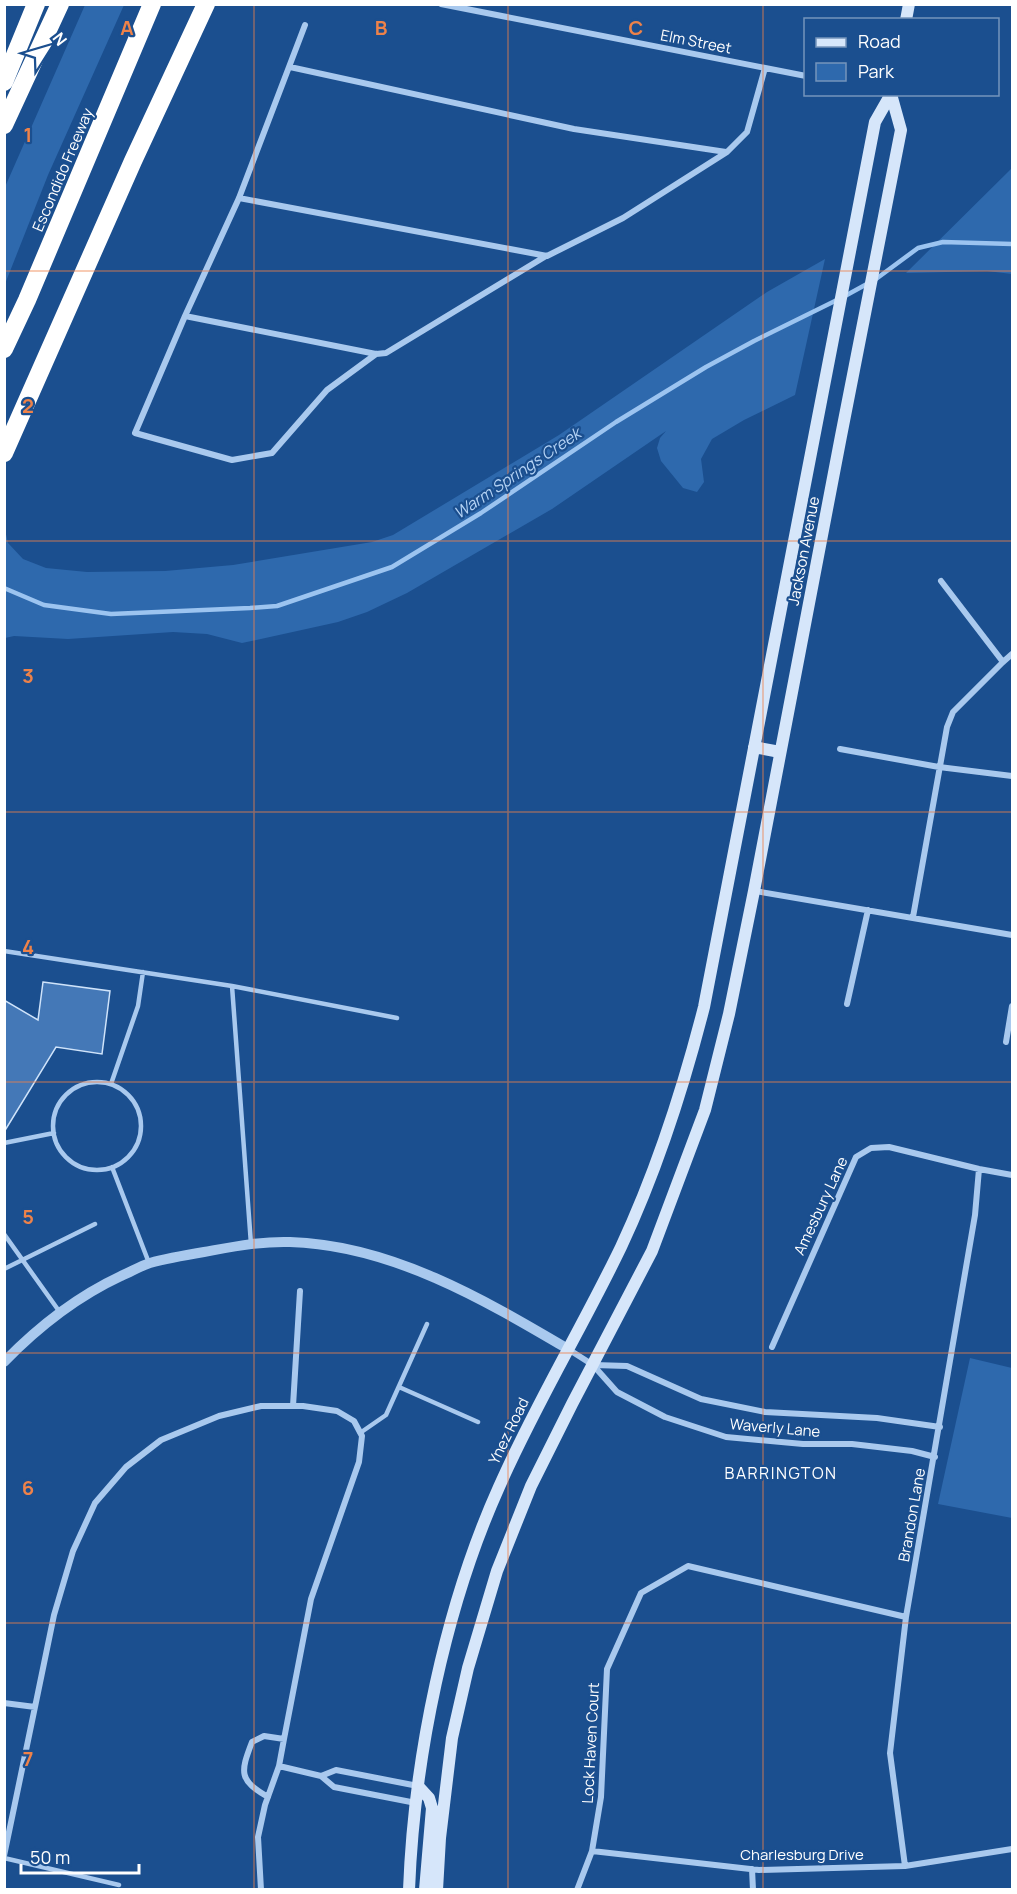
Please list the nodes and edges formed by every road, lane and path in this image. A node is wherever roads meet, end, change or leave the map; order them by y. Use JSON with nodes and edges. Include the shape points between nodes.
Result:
{"nodes":[{"id":1,"x":36,"y":4,"type":"edge"},
{"id":2,"x":60,"y":4,"type":"edge"},
{"id":3,"x":152,"y":4,"type":"edge"},
{"id":4,"x":206,"y":4,"type":"edge"},
{"id":5,"x":441,"y":4,"type":"edge"},
{"id":6,"x":305,"y":25,"type":"dead end"},
{"id":7,"x":290,"y":67,"type":"junction"},
{"id":8,"x":765,"y":68,"type":"junction"},
{"id":9,"x":804,"y":76,"type":"edge"},
{"id":10,"x":4,"y":82,"type":"edge"},
{"id":11,"x":890,"y":96,"type":"edge"},
{"id":12,"x":892,"y":96,"type":"edge"},
{"id":13,"x":4,"y":125,"type":"edge"},
{"id":14,"x":727,"y":152,"type":"junction"},
{"id":15,"x":238,"y":198,"type":"junction"},
{"id":16,"x":547,"y":256,"type":"junction"},
{"id":17,"x":184,"y":316,"type":"junction"},
{"id":18,"x":4,"y":349,"type":"edge"},
{"id":19,"x":376,"y":354,"type":"junction"},
{"id":20,"x":4,"y":453,"type":"edge"},
{"id":21,"x":941,"y":581,"type":"dead end"},
{"id":22,"x":1012,"y":654,"type":"edge"},
{"id":23,"x":1003,"y":662,"type":"junction"},
{"id":24,"x":754,"y":747,"type":"junction"},
{"id":25,"x":840,"y":749,"type":"dead end"},
{"id":26,"x":780,"y":752,"type":"junction"},
{"id":27,"x":939,"y":767,"type":"junction"},
{"id":28,"x":1012,"y":776,"type":"edge"},
{"id":29,"x":754,"y":891,"type":"junction"},
{"id":30,"x":868,"y":910,"type":"junction"},
{"id":31,"x":913,"y":917,"type":"junction"},
{"id":32,"x":1012,"y":935,"type":"edge"},
{"id":33,"x":4,"y":951,"type":"edge"},
{"id":34,"x":143,"y":972,"type":"junction"},
{"id":35,"x":232,"y":986,"type":"junction"},
{"id":36,"x":847,"y":1004,"type":"dead end"},
{"id":37,"x":1012,"y":1006,"type":"edge"},
{"id":38,"x":704,"y":1007,"type":"joint"},
{"id":39,"x":397,"y":1018,"type":"dead end"},
{"id":40,"x":1006,"y":1042,"type":"dead end"},
{"id":41,"x":111,"y":1084,"type":"junction"},
{"id":42,"x":54,"y":1133,"type":"junction"},
{"id":43,"x":4,"y":1143,"type":"edge"},
{"id":44,"x":112,"y":1167,"type":"junction"},
{"id":45,"x":980,"y":1169,"type":"junction"},
{"id":46,"x":1012,"y":1174,"type":"edge"},
{"id":47,"x":95,"y":1224,"type":"dead end"},
{"id":48,"x":4,"y":1234,"type":"edge"},
{"id":49,"x":251,"y":1244,"type":"junction"},
{"id":50,"x":23,"y":1260,"type":"junction"},
{"id":51,"x":149,"y":1263,"type":"junction"},
{"id":52,"x":4,"y":1269,"type":"edge"},
{"id":53,"x":300,"y":1292,"type":"dead end"},
{"id":54,"x":60,"y":1311,"type":"junction"},
{"id":55,"x":427,"y":1324,"type":"dead end"},
{"id":56,"x":772,"y":1347,"type":"dead end"},
{"id":57,"x":568,"y":1349,"type":"junction"},
{"id":58,"x":4,"y":1362,"type":"edge"},
{"id":59,"x":593,"y":1365,"type":"junction"},
{"id":60,"x":399,"y":1387,"type":"junction"},
{"id":61,"x":292,"y":1406,"type":"junction"},
{"id":62,"x":478,"y":1422,"type":"dead end"},
{"id":63,"x":940,"y":1427,"type":"junction"},
{"id":64,"x":360,"y":1433,"type":"junction"},
{"id":65,"x":934,"y":1457,"type":"junction"},
{"id":66,"x":906,"y":1617,"type":"junction"},
{"id":67,"x":4,"y":1703,"type":"edge"},
{"id":68,"x":35,"y":1707,"type":"junction"},
{"id":69,"x":284,"y":1739,"type":"junction"},
{"id":70,"x":279,"y":1766,"type":"junction"},
{"id":71,"x":321,"y":1776,"type":"junction"},
{"id":72,"x":418,"y":1786,"type":"junction"},
{"id":73,"x":268,"y":1797,"type":"junction"},
{"id":74,"x":416,"y":1803,"type":"junction"},
{"id":75,"x":1012,"y":1849,"type":"edge"},
{"id":76,"x":592,"y":1851,"type":"junction"},
{"id":77,"x":4,"y":1857,"type":"edge"},
{"id":78,"x":905,"y":1866,"type":"junction"},
{"id":79,"x":752,"y":1869,"type":"junction"},
{"id":80,"x":119,"y":1885,"type":"dead end"},
{"id":81,"x":261,"y":1890,"type":"edge"},
{"id":82,"x":409,"y":1890,"type":"edge"},
{"id":83,"x":425,"y":1890,"type":"edge"},
{"id":84,"x":437,"y":1890,"type":"edge"},
{"id":85,"x":578,"y":1890,"type":"edge"},
{"id":86,"x":753,"y":1890,"type":"edge"}],
"edges":[{"from":1,"to":10,"type":"highway"},
{"from":2,"to":13,"type":"highway"},
{"from":3,"to":18,"type":"highway","name":"Escondido Freeway"},
{"from":4,"to":20,"type":"highway"},
{"from":5,"to":8,"type":"street","name":"Elm Street"},
{"from":6,"to":7,"type":"street"},
{"from":7,"to":14,"type":"street","via":[[574,129]]},
{"from":7,"to":15,"type":"street"},
{"from":8,"to":9,"type":"street","name":"Elm Street"},
{"from":8,"to":14,"type":"street","via":[[747,132]]},
{"from":11,"to":24,"type":"main road","name":"Jackson Avenue","via":[[875,122]]},
{"from":12,"to":26,"type":"main road","name":"Jackson Avenue","via":[[902,130]]},
{"from":14,"to":16,"type":"street","via":[[622,218]]},
{"from":15,"to":16,"type":"street"},
{"from":15,"to":17,"type":"street"},
{"from":16,"to":19,"type":"street","via":[[386,353]]},
{"from":17,"to":19,"type":"street"},
{"from":17,"to":19,"type":"street","via":[[135,433],[232,460],[272,453],[327,390]]},
{"from":21,"to":23,"type":"street"},
{"from":22,"to":23,"type":"street"},
{"from":23,"to":27,"type":"street","via":[[953,712]]},
{"from":24,"to":26,"type":"main road"},
{"from":24,"to":38,"type":"main road","name":"Jackson Avenue"},
{"from":25,"to":27,"type":"street"},
{"from":26,"to":29,"type":"main road","name":"Jackson Avenue"},
{"from":27,"to":28,"type":"street"},
{"from":27,"to":31,"type":"street"},
{"from":29,"to":30,"type":"street"},
{"from":29,"to":59,"type":"main road","name":"Jackson Avenue","via":[[705,1110],[652,1251]]},
{"from":30,"to":31,"type":"street"},
{"from":30,"to":36,"type":"street"},
{"from":31,"to":32,"type":"street"},
{"from":33,"to":34,"type":"lane"},
{"from":34,"to":35,"type":"lane"},
{"from":34,"to":41,"type":"lane","via":[[138,1006]]},
{"from":35,"to":39,"type":"lane"},
{"from":35,"to":49,"type":"lane"},
{"from":37,"to":40,"type":"street"},
{"from":38,"to":57,"type":"main road","name":"Ynez Road","via":[[686,1076],[650,1180],[621,1248]]},
{"from":41,"to":42,"type":"lane","via":[[81,1084],[68,1092],[53,1118]]},
{"from":41,"to":44,"type":"lane","via":[[132,1100],[141,1125],[133,1150]]},
{"from":42,"to":43,"type":"lane"},
{"from":42,"to":44,"type":"lane","via":[[65,1156],[75,1164],[87,1168]]},
{"from":44,"to":51,"type":"lane"},
{"from":45,"to":46,"type":"street","name":"Amesbury Lane"},
{"from":45,"to":56,"type":"street","name":"Amesbury Lane","via":[[889,1147],[871,1148],[856,1156]]},
{"from":45,"to":63,"type":"street","name":"Brandon Lane"},
{"from":47,"to":50,"type":"lane"},
{"from":48,"to":50,"type":"lane"},
{"from":49,"to":51,"type":"street"},
{"from":49,"to":57,"type":"street","via":[[288,1242],[339,1247],[388,1261],[460,1288]]},
{"from":50,"to":52,"type":"lane"},
{"from":50,"to":54,"type":"lane"},
{"from":51,"to":54,"type":"street","via":[[99,1286]]},
{"from":53,"to":61,"type":"street"},
{"from":54,"to":58,"type":"street"},
{"from":55,"to":60,"type":"lane"},
{"from":57,"to":59,"type":"street"},
{"from":57,"to":72,"type":"main road","name":"Ynez Road","via":[[498,1488],[466,1574],[425,1736]]},
{"from":59,"to":63,"type":"street","name":"Waverly Lane","via":[[627,1366],[701,1399],[765,1412],[876,1418]]},
{"from":59,"to":65,"type":"street","name":"Waverly Lane","via":[[617,1392],[665,1417],[726,1437],[852,1444]]},
{"from":59,"to":84,"type":"main road","via":[[531,1486],[484,1614],[452,1738]]},
{"from":60,"to":62,"type":"lane"},
{"from":60,"to":64,"type":"lane","via":[[386,1415]]},
{"from":61,"to":64,"type":"street","via":[[337,1411],[354,1421]]},
{"from":61,"to":68,"type":"street","via":[[261,1406],[219,1416],[161,1440],[126,1467],[95,1503],[73,1551],[54,1615]]},
{"from":63,"to":65,"type":"street","name":"Brandon Lane"},
{"from":64,"to":69,"type":"street","via":[[359,1462],[311,1599]]},
{"from":65,"to":66,"type":"street","name":"Brandon Lane"},
{"from":66,"to":76,"type":"street","name":"Lock Haven Court","via":[[688,1566],[641,1593],[607,1669],[601,1797]]},
{"from":66,"to":78,"type":"street","name":"Brandon Lane","via":[[890,1753]]},
{"from":67,"to":68,"type":"street"},
{"from":68,"to":77,"type":"street"},
{"from":69,"to":70,"type":"street"},
{"from":69,"to":73,"type":"street","via":[[264,1736],[252,1742],[247,1753],[244,1776],[250,1786]]},
{"from":70,"to":71,"type":"street"},
{"from":70,"to":73,"type":"street"},
{"from":71,"to":72,"type":"street","via":[[336,1770]]},
{"from":71,"to":74,"type":"street","via":[[334,1787]]},
{"from":72,"to":74,"type":"main road","name":"Ynez Road"},
{"from":72,"to":83,"type":"main road","via":[[432,1808]]},
{"from":73,"to":81,"type":"street","via":[[258,1837]]},
{"from":74,"to":82,"type":"main road","name":"Ynez Road"},
{"from":75,"to":78,"type":"street","name":"Charlesburg Drive"},
{"from":76,"to":79,"type":"street","name":"Charlesburg Drive"},
{"from":76,"to":85,"type":"street","name":"Lock Haven Court"},
{"from":77,"to":80,"type":"lane"},
{"from":78,"to":79,"type":"street","name":"Charlesburg Drive"},
{"from":79,"to":86,"type":"street"}]}
